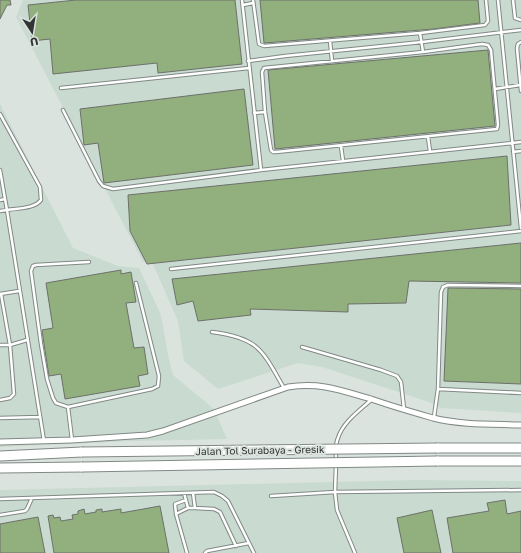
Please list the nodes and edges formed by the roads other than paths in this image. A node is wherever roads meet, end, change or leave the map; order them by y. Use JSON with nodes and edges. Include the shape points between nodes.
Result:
{"nodes":[{"id":1,"x":242,"y":0,"type":"edge"},
{"id":2,"x":486,"y":0,"type":"edge"},
{"id":3,"x":498,"y":0,"type":"edge"},
{"id":4,"x":513,"y":0,"type":"edge"},
{"id":5,"x":253,"y":1,"type":"edge"},
{"id":6,"x":242,"y":5,"type":"junction"},
{"id":7,"x":521,"y":20,"type":"edge"},
{"id":8,"x":521,"y":30,"type":"edge"},
{"id":9,"x":502,"y":32,"type":"junction"},
{"id":10,"x":420,"y":33,"type":"junction"},
{"id":11,"x":330,"y":41,"type":"junction"},
{"id":12,"x":422,"y":42,"type":"junction"},
{"id":13,"x":521,"y":42,"type":"edge"},
{"id":14,"x":331,"y":52,"type":"junction"},
{"id":15,"x":423,"y":52,"type":"junction"},
{"id":16,"x":248,"y":61,"type":"junction"},
{"id":17,"x":332,"y":61,"type":"junction"},
{"id":18,"x":249,"y":68,"type":"junction"},
{"id":19,"x":520,"y":85,"type":"edge"},
{"id":20,"x":506,"y":87,"type":"junction"},
{"id":21,"x":60,"y":88,"type":"dead end"},
{"id":22,"x":495,"y":89,"type":"junction"},
{"id":23,"x":521,"y":91,"type":"edge"},
{"id":24,"x":63,"y":110,"type":"dead end"},
{"id":25,"x":266,"y":112,"type":"junction"},
{"id":26,"x":254,"y":113,"type":"junction"},
{"id":27,"x":0,"y":114,"type":"edge"},
{"id":28,"x":428,"y":137,"type":"junction"},
{"id":29,"x":521,"y":142,"type":"edge"},
{"id":30,"x":512,"y":143,"type":"junction"},
{"id":31,"x":341,"y":146,"type":"junction"},
{"id":32,"x":430,"y":151,"type":"junction"},
{"id":33,"x":521,"y":151,"type":"edge"},
{"id":34,"x":513,"y":152,"type":"junction"},
{"id":35,"x":343,"y":161,"type":"junction"},
{"id":36,"x":0,"y":170,"type":"edge"},
{"id":37,"x":261,"y":170,"type":"junction"},
{"id":38,"x":4,"y":199,"type":"junction"},
{"id":39,"x":0,"y":200,"type":"edge"},
{"id":40,"x":7,"y":210,"type":"junction"},
{"id":41,"x":0,"y":211,"type":"edge"},
{"id":42,"x":521,"y":230,"type":"edge"},
{"id":43,"x":90,"y":262,"type":"dead end"},
{"id":44,"x":171,"y":269,"type":"dead end"},
{"id":45,"x":136,"y":284,"type":"dead end"},
{"id":46,"x":521,"y":286,"type":"edge"},
{"id":47,"x":19,"y":292,"type":"junction"},
{"id":48,"x":1,"y":294,"type":"edge"},
{"id":49,"x":212,"y":332,"type":"dead end"},
{"id":50,"x":27,"y":340,"type":"junction"},
{"id":51,"x":0,"y":345,"type":"edge"},
{"id":52,"x":10,"y":345,"type":"junction"},
{"id":53,"x":302,"y":348,"type":"dead end"},
{"id":54,"x":284,"y":388,"type":"junction"},
{"id":55,"x":438,"y":389,"type":"junction"},
{"id":56,"x":521,"y":393,"type":"edge"},
{"id":57,"x":0,"y":400,"type":"edge"},
{"id":58,"x":371,"y":400,"type":"junction"},
{"id":59,"x":68,"y":407,"type":"junction"},
{"id":60,"x":404,"y":409,"type":"junction"},
{"id":61,"x":40,"y":417,"type":"junction"},
{"id":62,"x":0,"y":418,"type":"edge"},
{"id":63,"x":434,"y":418,"type":"junction"},
{"id":64,"x":521,"y":426,"type":"edge"},
{"id":65,"x":72,"y":440,"type":"junction"},
{"id":66,"x":44,"y":441,"type":"junction"},
{"id":67,"x":0,"y":442,"type":"edge"},
{"id":68,"x":521,"y":448,"type":"edge"},
{"id":69,"x":0,"y":456,"type":"edge"},
{"id":70,"x":521,"y":461,"type":"edge"},
{"id":71,"x":0,"y":468,"type":"edge"},
{"id":72,"x":521,"y":490,"type":"edge"},
{"id":73,"x":335,"y":492,"type":"junction"},
{"id":74,"x":193,"y":493,"type":"junction"},
{"id":75,"x":184,"y":494,"type":"junction"},
{"id":76,"x":271,"y":496,"type":"dead end"},
{"id":77,"x":0,"y":498,"type":"edge"},
{"id":78,"x":32,"y":498,"type":"junction"},
{"id":79,"x":186,"y":500,"type":"junction"},
{"id":80,"x":188,"y":508,"type":"junction"},
{"id":81,"x":195,"y":508,"type":"junction"},
{"id":82,"x":176,"y":514,"type":"junction"},
{"id":83,"x":0,"y":515,"type":"edge"},
{"id":84,"x":249,"y":542,"type":"junction"},
{"id":85,"x":236,"y":546,"type":"junction"},
{"id":86,"x":187,"y":553,"type":"edge"},
{"id":87,"x":205,"y":553,"type":"edge"},
{"id":88,"x":254,"y":553,"type":"edge"},
{"id":89,"x":355,"y":553,"type":"edge"}],
"edges":[{"from":1,"to":6,"type":"lane"},
{"from":2,"to":10,"type":"lane","via":[[486,25]]},
{"from":3,"to":9,"type":"lane"},
{"from":4,"to":7,"type":"lane","via":[[515,18]]},
{"from":5,"to":6,"type":"lane"},
{"from":5,"to":11,"type":"lane","via":[[260,45]]},
{"from":6,"to":16,"type":"lane"},
{"from":8,"to":9,"type":"lane"},
{"from":9,"to":12,"type":"lane"},
{"from":9,"to":20,"type":"lane"},
{"from":10,"to":11,"type":"lane"},
{"from":10,"to":12,"type":"lane"},
{"from":11,"to":14,"type":"lane"},
{"from":12,"to":14,"type":"lane"},
{"from":12,"to":15,"type":"lane"},
{"from":13,"to":19,"type":"lane","via":[[517,48]]},
{"from":14,"to":16,"type":"lane"},
{"from":14,"to":17,"type":"lane"},
{"from":15,"to":17,"type":"lane"},
{"from":15,"to":22,"type":"lane","via":[[488,45],[491,50]]},
{"from":16,"to":18,"type":"lane"},
{"from":17,"to":25,"type":"lane","via":[[263,69]]},
{"from":18,"to":21,"type":"lane"},
{"from":18,"to":26,"type":"lane"},
{"from":19,"to":20,"type":"lane"},
{"from":19,"to":23,"type":"lane"},
{"from":20,"to":22,"type":"lane"},
{"from":20,"to":30,"type":"lane"},
{"from":22,"to":28,"type":"lane","via":[[497,129]]},
{"from":24,"to":37,"type":"lane","via":[[99,181],[105,187],[113,189]]},
{"from":25,"to":26,"type":"lane"},
{"from":25,"to":31,"type":"lane","via":[[273,152]]},
{"from":26,"to":37,"type":"lane"},
{"from":27,"to":40,"type":"lane","via":[[40,187],[41,194],[41,200],[32,206]]},
{"from":28,"to":31,"type":"lane"},
{"from":28,"to":32,"type":"lane"},
{"from":29,"to":30,"type":"lane"},
{"from":30,"to":32,"type":"lane"},
{"from":30,"to":34,"type":"lane"},
{"from":31,"to":35,"type":"lane"},
{"from":32,"to":35,"type":"lane"},
{"from":33,"to":34,"type":"lane"},
{"from":34,"to":42,"type":"lane"},
{"from":35,"to":37,"type":"lane"},
{"from":36,"to":38,"type":"lane"},
{"from":38,"to":39,"type":"lane"},
{"from":38,"to":40,"type":"lane"},
{"from":40,"to":41,"type":"lane"},
{"from":40,"to":47,"type":"lane"},
{"from":42,"to":44,"type":"lane"},
{"from":43,"to":59,"type":"lane","via":[[36,265],[31,271],[41,344],[51,392],[56,403]]},
{"from":45,"to":59,"type":"lane","via":[[159,376],[158,386]]},
{"from":46,"to":55,"type":"lane","via":[[448,284],[443,287]]},
{"from":47,"to":48,"type":"lane"},
{"from":47,"to":50,"type":"lane"},
{"from":48,"to":52,"type":"lane"},
{"from":49,"to":54,"type":"lane","via":[[231,334],[252,343],[268,360]]},
{"from":50,"to":52,"type":"lane"},
{"from":50,"to":61,"type":"lane"},
{"from":51,"to":52,"type":"lane"},
{"from":52,"to":57,"type":"lane","via":[[14,394],[10,398]]},
{"from":53,"to":60,"type":"lane","via":[[397,376],[401,382]]},
{"from":54,"to":58,"type":"street","via":[[307,384],[324,386]]},
{"from":54,"to":65,"type":"street","via":[[147,435]]},
{"from":55,"to":56,"type":"lane"},
{"from":55,"to":63,"type":"lane"},
{"from":58,"to":60,"type":"street"},
{"from":58,"to":73,"type":"lane","via":[[345,424],[337,439]]},
{"from":59,"to":65,"type":"lane"},
{"from":60,"to":63,"type":"street"},
{"from":61,"to":62,"type":"lane"},
{"from":61,"to":66,"type":"lane"},
{"from":63,"to":64,"type":"street","via":[[452,422]]},
{"from":65,"to":66,"type":"street"},
{"from":66,"to":67,"type":"street"},
{"from":68,"to":69,"type":"highway","name":"Jalan Tol Surabaya - Gresik","bridge":true,"via":[[82,452]]},
{"from":70,"to":71,"type":"highway","name":"Jalan Tol Surabaya - Gresik","bridge":true},
{"from":72,"to":73,"type":"lane"},
{"from":73,"to":76,"type":"lane"},
{"from":73,"to":89,"type":"lane","via":[[337,510]]},
{"from":74,"to":75,"type":"lane"},
{"from":74,"to":81,"type":"lane"},
{"from":74,"to":84,"type":"lane","via":[[214,492],[228,501]]},
{"from":75,"to":78,"type":"lane"},
{"from":75,"to":79,"type":"lane"},
{"from":77,"to":78,"type":"lane"},
{"from":78,"to":83,"type":"lane","via":[[25,511]]},
{"from":79,"to":80,"type":"lane"},
{"from":79,"to":82,"type":"lane","via":[[175,504]]},
{"from":80,"to":81,"type":"lane"},
{"from":80,"to":82,"type":"lane"},
{"from":81,"to":85,"type":"lane","via":[[214,509],[220,512]]},
{"from":82,"to":86,"type":"lane"},
{"from":84,"to":85,"type":"lane"},
{"from":84,"to":88,"type":"lane"},
{"from":85,"to":87,"type":"lane"}]}
